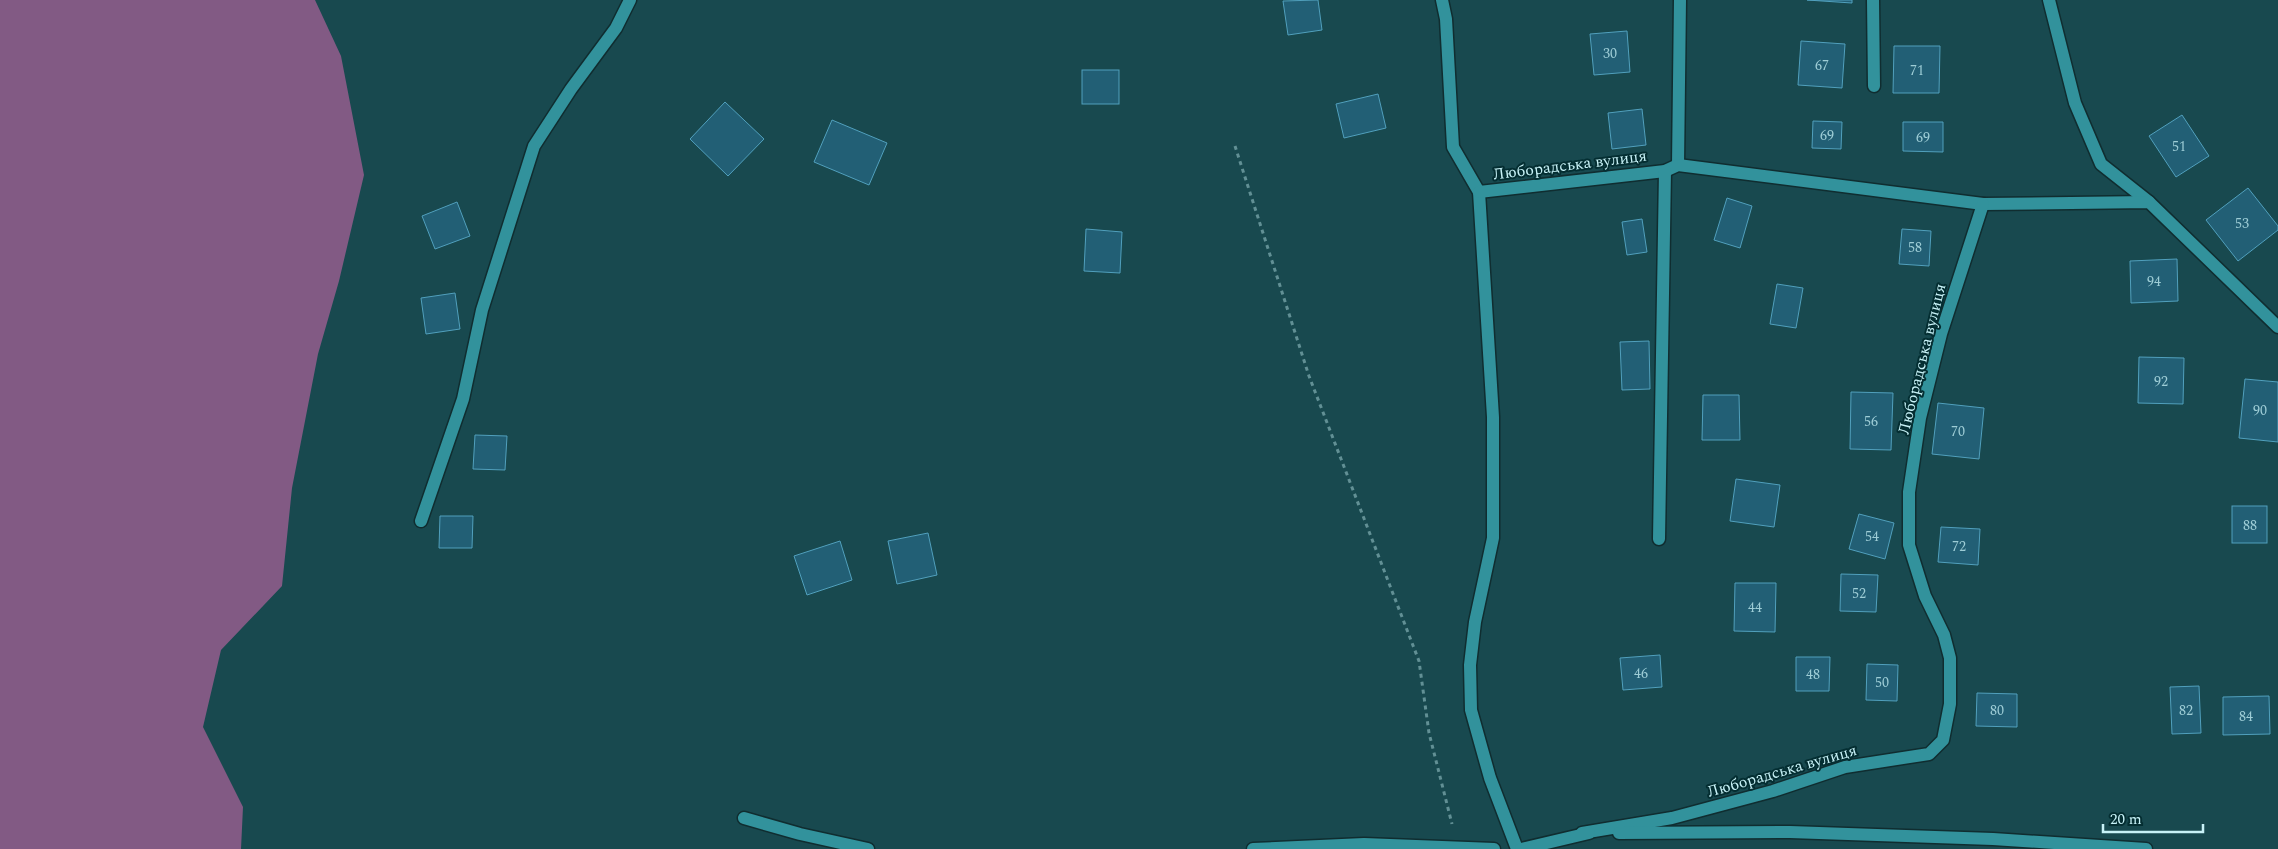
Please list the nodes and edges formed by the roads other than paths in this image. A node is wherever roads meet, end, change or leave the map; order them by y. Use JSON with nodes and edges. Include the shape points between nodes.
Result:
{"nodes":[{"id":1,"x":630,"y":0,"type":"edge"},
{"id":2,"x":1442,"y":0,"type":"edge"},
{"id":3,"x":1680,"y":0,"type":"edge"},
{"id":4,"x":1873,"y":0,"type":"edge"},
{"id":5,"x":2049,"y":0,"type":"edge"},
{"id":6,"x":1874,"y":86,"type":"dead end"},
{"id":7,"x":1678,"y":165,"type":"junction"},
{"id":8,"x":1665,"y":171,"type":"junction"},
{"id":9,"x":1479,"y":192,"type":"junction"},
{"id":10,"x":2149,"y":202,"type":"junction"},
{"id":11,"x":1983,"y":204,"type":"junction"},
{"id":12,"x":2278,"y":327,"type":"edge"},
{"id":13,"x":421,"y":521,"type":"dead end"},
{"id":14,"x":1660,"y":539,"type":"dead end"},
{"id":15,"x":744,"y":818,"type":"dead end"},
{"id":16,"x":1582,"y":834,"type":"junction"},
{"id":17,"x":868,"y":849,"type":"edge"},
{"id":18,"x":1253,"y":849,"type":"edge"},
{"id":19,"x":1494,"y":849,"type":"edge"},
{"id":20,"x":1517,"y":849,"type":"edge"},
{"id":21,"x":1521,"y":849,"type":"edge"},
{"id":22,"x":2146,"y":849,"type":"edge"}],
"edges":[{"from":1,"to":13,"type":"street","via":[[616,28],[534,146],[482,310],[463,399]]},
{"from":2,"to":9,"type":"street","via":[[1446,19],[1453,147]]},
{"from":3,"to":7,"type":"street"},
{"from":4,"to":6,"type":"street"},
{"from":5,"to":10,"type":"street","via":[[2075,103],[2101,164]]},
{"from":7,"to":8,"type":"street","name":"Люборадська вулиця"},
{"from":7,"to":11,"type":"street"},
{"from":8,"to":9,"type":"street","name":"Люборадська вулиця"},
{"from":8,"to":14,"type":"street","name":"Люборадська вулиця"},
{"from":9,"to":20,"type":"street","via":[[1493,417],[1493,538],[1475,622],[1470,665],[1471,710],[1490,778]]},
{"from":10,"to":11,"type":"street"},
{"from":10,"to":12,"type":"street"},
{"from":11,"to":16,"type":"street","name":"Люборадська вулиця","via":[[1942,334],[1920,418],[1909,492],[1909,545],[1950,658],[1950,704],[1943,740],[1929,754],[1845,767],[1773,791],[1672,818]]},
{"from":15,"to":17,"type":"street"},
{"from":16,"to":21,"type":"street"},
{"from":16,"to":22,"type":"street","via":[[1790,832],[1993,839]]},
{"from":18,"to":19,"type":"street","via":[[1364,844]]}]}
